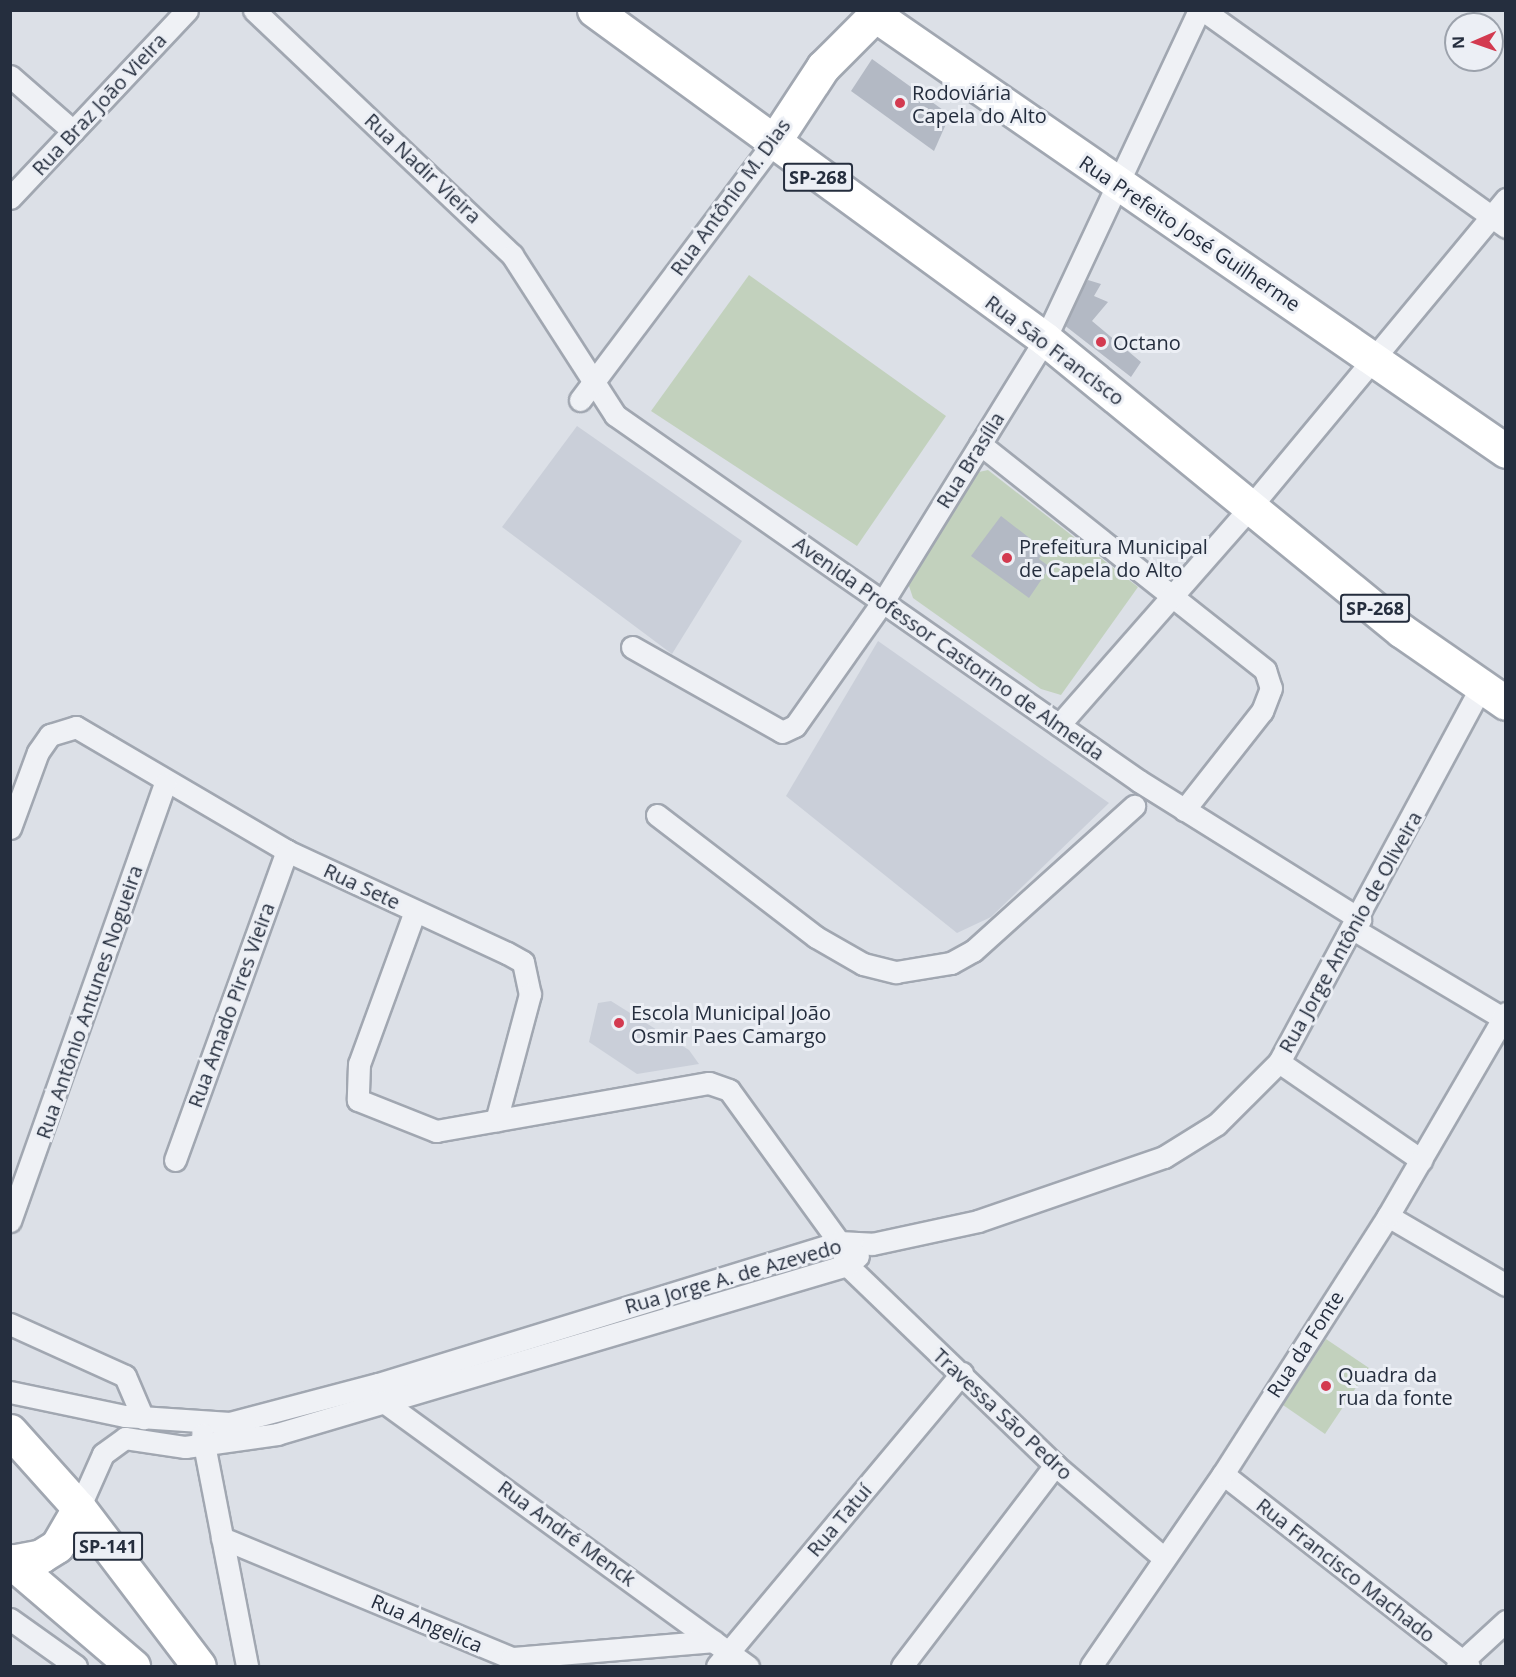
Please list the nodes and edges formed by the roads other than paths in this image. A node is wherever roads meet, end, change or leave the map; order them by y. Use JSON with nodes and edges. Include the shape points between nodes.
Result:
{"nodes":[{"id":1,"x":187,"y":10,"type":"edge"},
{"id":2,"x":254,"y":10,"type":"edge"},
{"id":3,"x":594,"y":10,"type":"edge"},
{"id":4,"x":1201,"y":10,"type":"edge"},
{"id":5,"x":872,"y":13,"type":"edge"},
{"id":6,"x":10,"y":76,"type":"edge"},
{"id":7,"x":73,"y":131,"type":"junction"},
{"id":8,"x":773,"y":143,"type":"junction"},
{"id":9,"x":1119,"y":186,"type":"junction"},
{"id":10,"x":10,"y":198,"type":"edge"},
{"id":11,"x":1506,"y":199,"type":"edge"},
{"id":12,"x":1498,"y":222,"type":"edge"},
{"id":13,"x":1045,"y":339,"type":"junction"},
{"id":14,"x":567,"y":346,"type":"joint"},
{"id":15,"x":1373,"y":357,"type":"junction"},
{"id":16,"x":586,"y":392,"type":"junction"},
{"id":17,"x":980,"y":444,"type":"junction"},
{"id":18,"x":1506,"y":451,"type":"edge"},
{"id":19,"x":1252,"y":505,"type":"junction"},
{"id":20,"x":1173,"y":595,"type":"junction"},
{"id":21,"x":884,"y":600,"type":"junction"},
{"id":22,"x":632,"y":647,"type":"dead end"},
{"id":23,"x":1494,"y":694,"type":"edge"},
{"id":24,"x":1059,"y":725,"type":"junction"},
{"id":25,"x":165,"y":784,"type":"junction"},
{"id":26,"x":1134,"y":806,"type":"dead end"},
{"id":27,"x":1184,"y":810,"type":"junction"},
{"id":28,"x":657,"y":815,"type":"dead end"},
{"id":29,"x":10,"y":828,"type":"edge"},
{"id":30,"x":287,"y":851,"type":"junction"},
{"id":31,"x":415,"y":911,"type":"junction"},
{"id":32,"x":1358,"y":924,"type":"junction"},
{"id":33,"x":1505,"y":1017,"type":"edge"},
{"id":34,"x":1279,"y":1062,"type":"junction"},
{"id":35,"x":496,"y":1121,"type":"junction"},
{"id":36,"x":175,"y":1160,"type":"dead end"},
{"id":37,"x":1421,"y":1160,"type":"junction"},
{"id":38,"x":1388,"y":1216,"type":"junction"},
{"id":39,"x":10,"y":1221,"type":"edge"},
{"id":40,"x":839,"y":1242,"type":"junction"},
{"id":41,"x":872,"y":1244,"type":"junction"},
{"id":42,"x":847,"y":1265,"type":"junction"},
{"id":43,"x":1506,"y":1285,"type":"edge"},
{"id":44,"x":10,"y":1324,"type":"edge"},
{"id":45,"x":962,"y":1373,"type":"junction"},
{"id":46,"x":10,"y":1392,"type":"edge"},
{"id":47,"x":381,"y":1393,"type":"junction"},
{"id":48,"x":143,"y":1418,"type":"junction"},
{"id":49,"x":190,"y":1424,"type":"junction"},
{"id":50,"x":10,"y":1431,"type":"edge"},
{"id":51,"x":195,"y":1447,"type":"junction"},
{"id":52,"x":1055,"y":1465,"type":"junction"},
{"id":53,"x":1223,"y":1474,"type":"junction"},
{"id":54,"x":79,"y":1508,"type":"junction"},
{"id":55,"x":222,"y":1538,"type":"junction"},
{"id":56,"x":1164,"y":1558,"type":"junction"},
{"id":57,"x":11,"y":1561,"type":"edge"},
{"id":58,"x":10,"y":1619,"type":"edge"},
{"id":59,"x":1506,"y":1621,"type":"edge"},
{"id":60,"x":720,"y":1653,"type":"edge"},
{"id":61,"x":510,"y":1662,"type":"edge"},
{"id":62,"x":1463,"y":1665,"type":"edge"},
{"id":63,"x":76,"y":1666,"type":"edge"},
{"id":64,"x":133,"y":1666,"type":"edge"},
{"id":65,"x":200,"y":1666,"type":"edge"},
{"id":66,"x":247,"y":1666,"type":"edge"},
{"id":67,"x":748,"y":1666,"type":"edge"},
{"id":68,"x":902,"y":1666,"type":"edge"},
{"id":69,"x":1090,"y":1666,"type":"edge"}],
"edges":[{"from":1,"to":7,"type":"street","name":"Rua Braz João Vieira"},
{"from":2,"to":14,"type":"street","name":"Rua Nadir Vieira","via":[[512,255],[535,282]]},
{"from":3,"to":8,"type":"main road","name":"Rua São Francisco","number":"SP-268"},
{"from":4,"to":9,"type":"street","name":"Rua Brasília"},
{"from":4,"to":12,"type":"street"},
{"from":5,"to":8,"type":"main road","name":"Rua Antônio M. Dias","via":[[823,67]]},
{"from":5,"to":9,"type":"main road","name":"Rua Prefeito José Guilherme"},
{"from":6,"to":7,"type":"street"},
{"from":7,"to":10,"type":"street","name":"Rua Braz João Vieira"},
{"from":8,"to":13,"type":"main road","name":"Rua São Francisco","number":"SP-268"},
{"from":8,"to":16,"type":"street","name":"Rua Antônio M. Dias"},
{"from":9,"to":13,"type":"street","name":"Rua Brasília"},
{"from":9,"to":15,"type":"main road","name":"Rua Prefeito José Guilherme"},
{"from":11,"to":12,"type":"street"},
{"from":12,"to":15,"type":"street"},
{"from":13,"to":17,"type":"street","name":"Rua Brasília"},
{"from":13,"to":19,"type":"main road","name":"Rua São Francisco","number":"SP-268"},
{"from":14,"to":16,"type":"street","name":"Avenida Professor Castorino de Almeida"},
{"from":15,"to":18,"type":"main road","name":"Rua Prefeito José Guilherme"},
{"from":15,"to":19,"type":"street"},
{"from":16,"to":21,"type":"street","name":"Avenida Professor Castorino de Almeida"},
{"from":17,"to":20,"type":"street"},
{"from":17,"to":21,"type":"street","name":"Rua Brasília"},
{"from":19,"to":20,"type":"street"},
{"from":19,"to":23,"type":"main road","name":"Rua São Francisco","number":"SP-268","via":[[1402,631]]},
{"from":20,"to":24,"type":"street"},
{"from":20,"to":27,"type":"street","via":[[1265,670],[1271,688],[1262,711]]},
{"from":21,"to":22,"type":"street","name":"Rua Brasília","via":[[795,726],[782,732]]},
{"from":21,"to":24,"type":"street","name":"Avenida Professor Castorino de Almeida"},
{"from":23,"to":32,"type":"street","name":"Rua Jorge Antônio de Oliveira"},
{"from":24,"to":27,"type":"street","name":"Avenida Professor Castorino de Almeida"},
{"from":25,"to":29,"type":"street","name":"Rua Sete","via":[[90,733],[62,729],[38,752]]},
{"from":25,"to":30,"type":"street","name":"Rua Sete"},
{"from":25,"to":39,"type":"street","name":"Rua Antônio Antunes Nogueira"},
{"from":26,"to":28,"type":"street","via":[[973,951],[951,963],[896,972],[863,964],[816,937]]},
{"from":27,"to":32,"type":"street","name":"Avenida Professor Castorino de Almeida"},
{"from":30,"to":31,"type":"street","name":"Rua Sete"},
{"from":30,"to":36,"type":"street","name":"Rua Amado Pires Vieira"},
{"from":31,"to":35,"type":"street","name":"Rua Sete","via":[[507,952],[523,963],[529,975],[530,994]]},
{"from":31,"to":35,"type":"street","via":[[359,1064],[358,1100],[436,1131]]},
{"from":32,"to":33,"type":"street","name":"Avenida Professor Castorino de Almeida"},
{"from":32,"to":34,"type":"street","name":"Rua Jorge Antônio de Oliveira"},
{"from":33,"to":37,"type":"street","name":"Rua da Fonte"},
{"from":34,"to":37,"type":"street"},
{"from":34,"to":41,"type":"street","name":"Rua Jorge Antônio de Oliveira","via":[[1217,1124],[1164,1157],[978,1221]]},
{"from":35,"to":40,"type":"street","via":[[709,1083],[729,1090]]},
{"from":37,"to":38,"type":"street","name":"Rua da Fonte"},
{"from":38,"to":43,"type":"street"},
{"from":38,"to":53,"type":"street","name":"Rua da Fonte"},
{"from":40,"to":41,"type":"street","name":"Rua Jorge A. de Azevedo"},
{"from":40,"to":42,"type":"street"},
{"from":40,"to":47,"type":"street","name":"Rua Jorge A. de Azevedo"},
{"from":41,"to":42,"type":"street","name":"Rua Jorge A. de Azevedo"},
{"from":42,"to":45,"type":"street","name":"Travessa São Pedro"},
{"from":42,"to":47,"type":"street","name":"Rua Jorge A. de Azevedo"},
{"from":44,"to":48,"type":"street","via":[[125,1376]]},
{"from":45,"to":52,"type":"street","name":"Travessa São Pedro"},
{"from":45,"to":60,"type":"street","name":"Rua Tatuí"},
{"from":46,"to":48,"type":"street","name":"Rua Jorge A. de Azevedo"},
{"from":47,"to":49,"type":"street","name":"Rua Jorge A. de Azevedo"},
{"from":47,"to":51,"type":"street","name":"Rua Jorge A. de Azevedo","via":[[277,1434]]},
{"from":47,"to":60,"type":"street","name":"Rua André Menck"},
{"from":48,"to":49,"type":"street","name":"Rua Jorge A. de Azevedo"},
{"from":49,"to":51,"type":"street"},
{"from":50,"to":54,"type":"main road","number":"SP-141"},
{"from":51,"to":54,"type":"street","via":[[145,1439],[110,1445]]},
{"from":51,"to":55,"type":"street"},
{"from":52,"to":56,"type":"street","name":"Travessa São Pedro"},
{"from":52,"to":68,"type":"street"},
{"from":53,"to":56,"type":"street","name":"Rua da Fonte"},
{"from":53,"to":62,"type":"street","name":"Rua Francisco Machado"},
{"from":54,"to":57,"type":"main road","via":[[57,1546],[41,1556]]},
{"from":54,"to":65,"type":"main road","number":"SP-141"},
{"from":55,"to":61,"type":"street","name":"Rua Angelica"},
{"from":55,"to":66,"type":"street"},
{"from":56,"to":69,"type":"street","name":"Rua da Fonte"},
{"from":57,"to":64,"type":"main road"},
{"from":58,"to":63,"type":"street"},
{"from":59,"to":62,"type":"street"},
{"from":60,"to":61,"type":"street","name":"Rua Angelica"},
{"from":60,"to":67,"type":"street","name":"Rua André Menck"}]}
